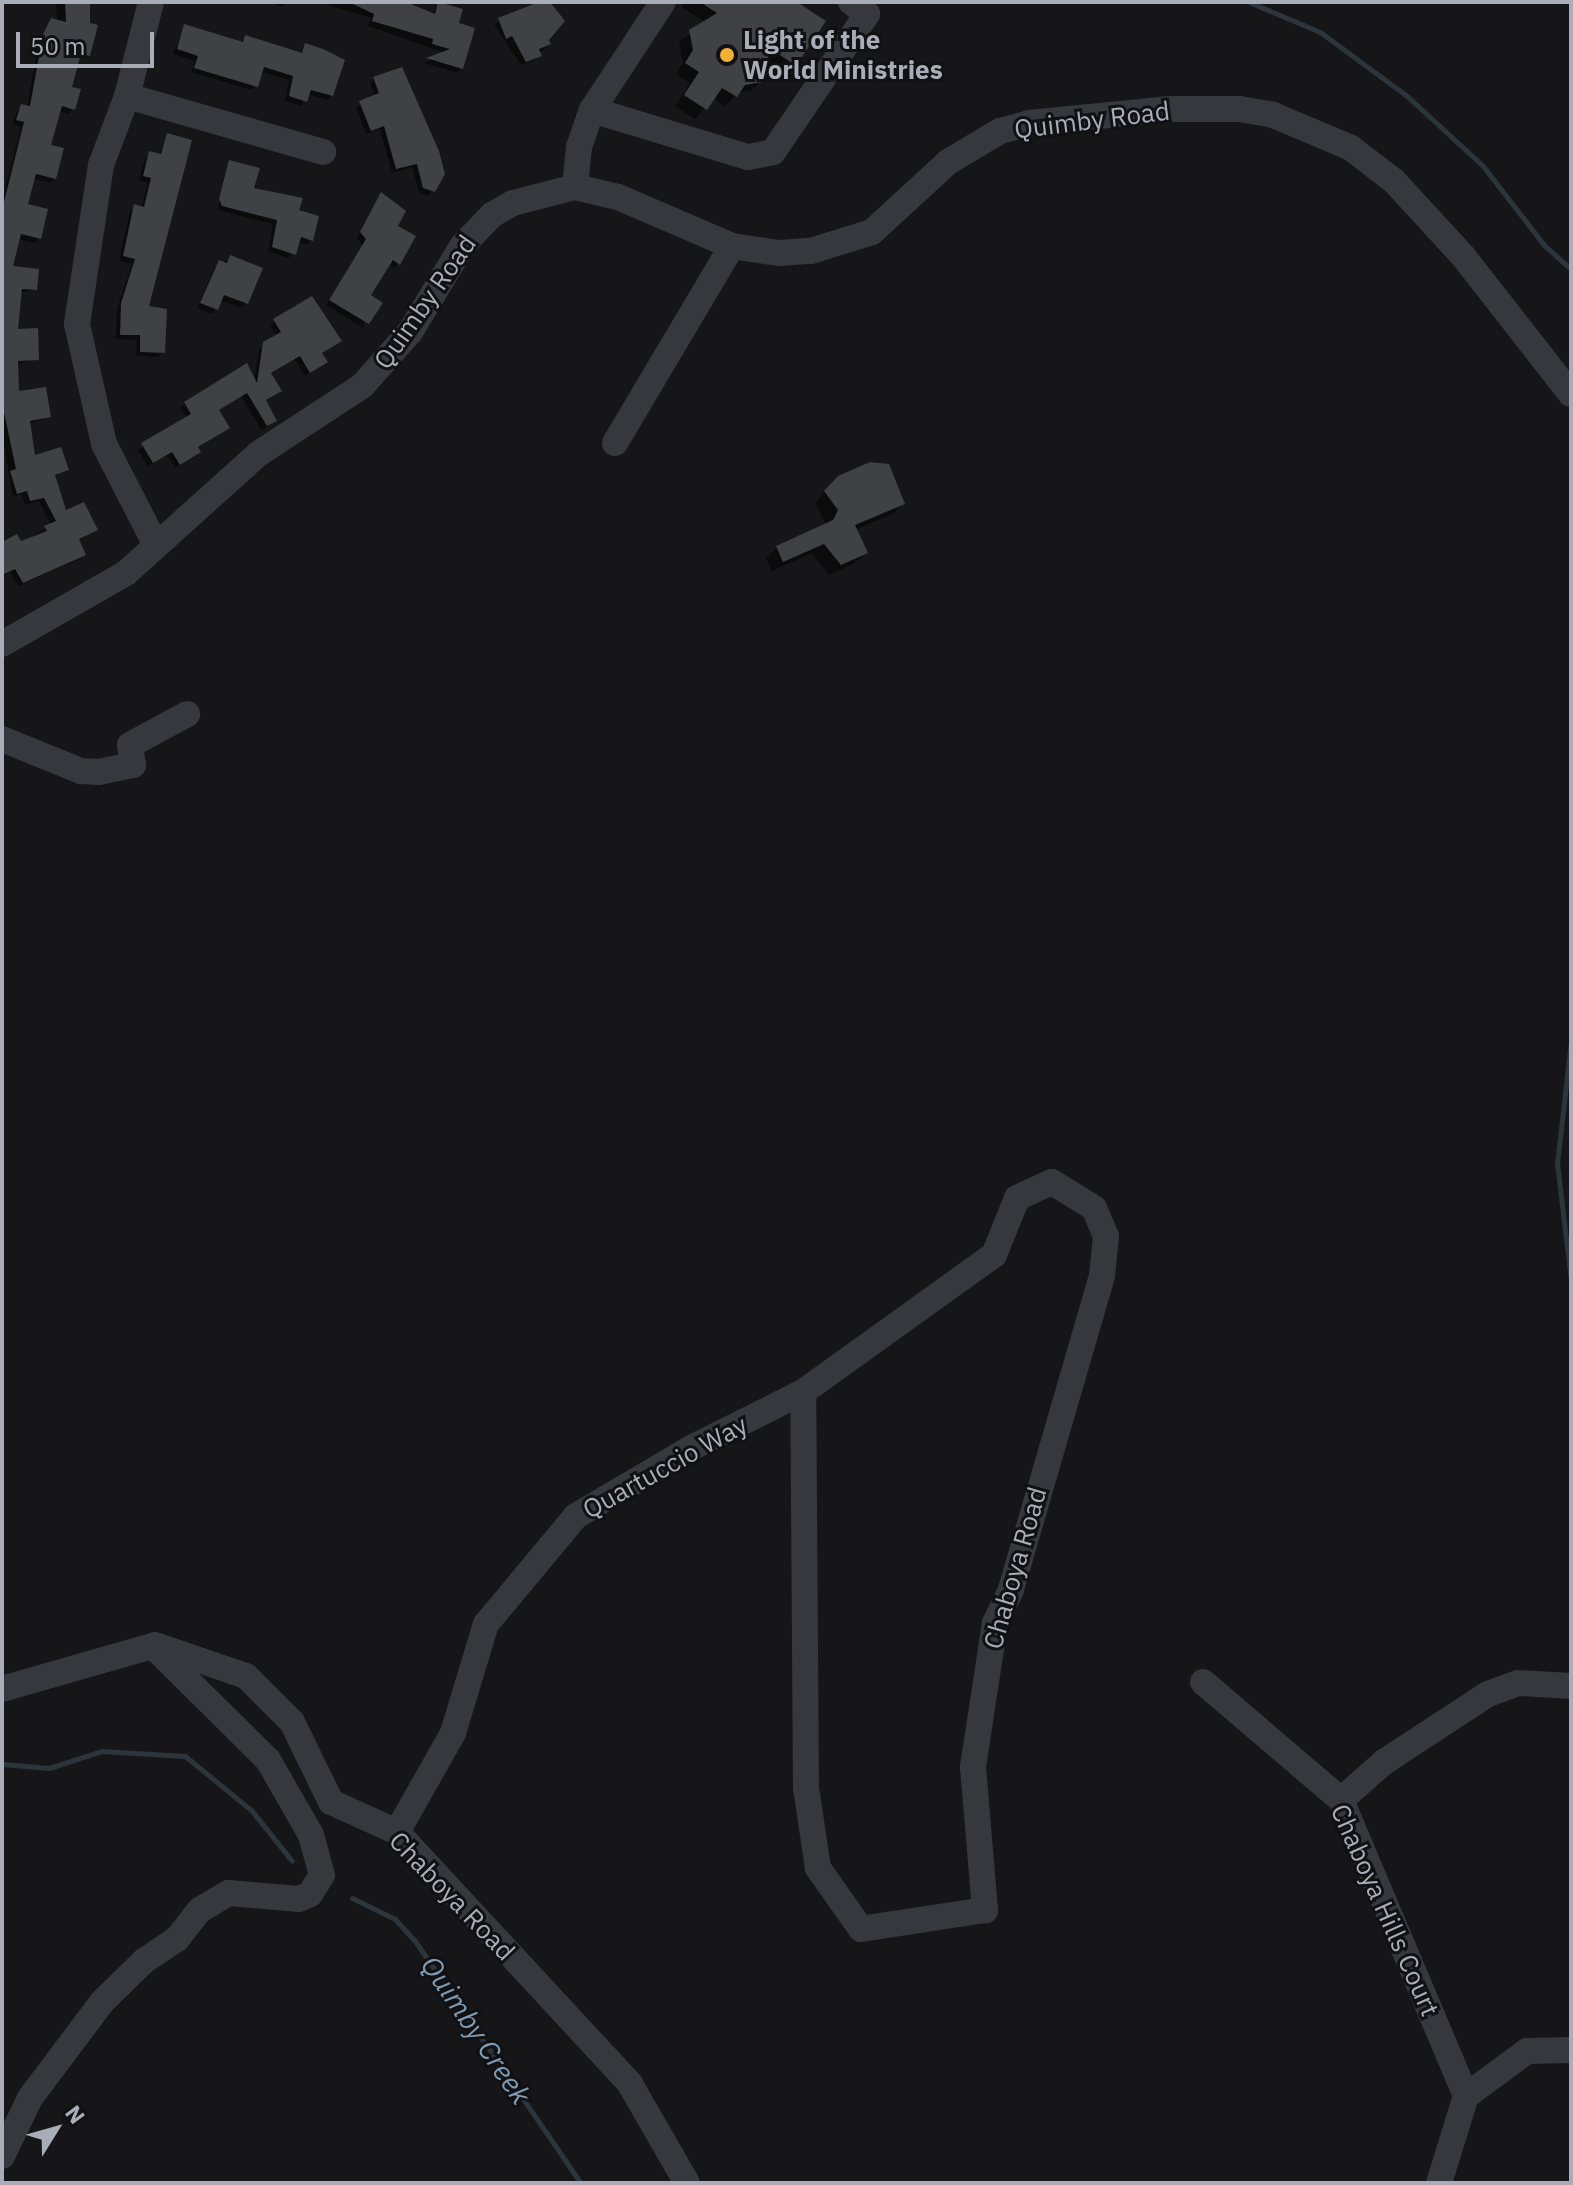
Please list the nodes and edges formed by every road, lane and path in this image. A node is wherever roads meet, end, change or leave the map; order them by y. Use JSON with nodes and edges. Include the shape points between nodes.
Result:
{"nodes":[{"id":1,"x":151,"y":2,"type":"edge"},
{"id":2,"x":663,"y":2,"type":"edge"},
{"id":3,"x":851,"y":2,"type":"edge"},
{"id":4,"x":127,"y":96,"type":"junction"},
{"id":5,"x":592,"y":110,"type":"junction"},
{"id":6,"x":323,"y":152,"type":"dead end"},
{"id":7,"x":575,"y":187,"type":"junction"},
{"id":8,"x":732,"y":246,"type":"junction"},
{"id":9,"x":1571,"y":394,"type":"edge"},
{"id":10,"x":615,"y":443,"type":"dead end"},
{"id":11,"x":156,"y":545,"type":"junction"},
{"id":12,"x":2,"y":644,"type":"edge"},
{"id":13,"x":187,"y":714,"type":"dead end"},
{"id":14,"x":2,"y":739,"type":"edge"},
{"id":15,"x":900,"y":1319,"type":"joint"},
{"id":16,"x":803,"y":1392,"type":"junction"},
{"id":17,"x":155,"y":1645,"type":"junction"},
{"id":18,"x":1203,"y":1682,"type":"dead end"},
{"id":19,"x":1571,"y":1686,"type":"edge"},
{"id":20,"x":2,"y":1689,"type":"edge"},
{"id":21,"x":1341,"y":1800,"type":"junction"},
{"id":22,"x":397,"y":1832,"type":"junction"},
{"id":23,"x":1571,"y":2050,"type":"edge"},
{"id":24,"x":1466,"y":2096,"type":"junction"},
{"id":25,"x":2,"y":2156,"type":"edge"},
{"id":26,"x":687,"y":2183,"type":"edge"},
{"id":27,"x":1439,"y":2183,"type":"edge"}],
"edges":[{"from":1,"to":4,"type":"street"},
{"from":2,"to":5,"type":"street"},
{"from":3,"to":5,"type":"street","via":[[867,14],[773,152],[748,157]]},
{"from":4,"to":6,"type":"street"},
{"from":4,"to":11,"type":"street","via":[[101,165],[77,324],[104,444]]},
{"from":5,"to":7,"type":"street","via":[[579,147]]},
{"from":7,"to":8,"type":"street","name":"Quimby Road","via":[[618,197]]},
{"from":7,"to":11,"type":"street","name":"Quimby Road","via":[[513,203],[492,215],[463,245],[386,364],[362,386],[258,454]]},
{"from":8,"to":9,"type":"street","name":"Quimby Road","via":[[779,253],[845,244],[893,218],[948,162],[976,142],[1029,123],[1170,109],[1240,109],[1312,128],[1394,181],[1463,256]]},
{"from":8,"to":10,"type":"street"},
{"from":11,"to":12,"type":"street","name":"Quimby Road","via":[[126,573]]},
{"from":13,"to":14,"type":"street","via":[[130,745],[133,765],[81,771]]},
{"from":15,"to":16,"type":"street","name":"Quartuccio Way"},
{"from":15,"to":16,"type":"street","name":"Chaboya Road","via":[[994,1255],[1017,1198],[1052,1182],[1094,1208],[1106,1236],[1102,1276],[1011,1590],[995,1623],[973,1767],[985,1910],[861,1929],[818,1868],[806,1788]]},
{"from":16,"to":22,"type":"street","name":"Quartuccio Way","via":[[693,1447],[576,1516],[486,1624],[453,1733]]},
{"from":17,"to":20,"type":"street"},
{"from":17,"to":22,"type":"street","name":"Chaboya Road","via":[[246,1676],[292,1722],[331,1802]]},
{"from":17,"to":25,"type":"street","via":[[268,1760],[311,1835],[322,1875],[310,1894],[299,1899],[228,1893],[200,1910],[177,1939],[144,1961],[102,2002],[30,2098]]},
{"from":18,"to":21,"type":"street","name":"Chaboya Hills Court"},
{"from":19,"to":21,"type":"street","via":[[1518,1683],[1488,1694],[1384,1762]]},
{"from":21,"to":24,"type":"street","name":"Chaboya Hills Court"},
{"from":22,"to":26,"type":"street","name":"Chaboya Road","via":[[630,2084]]},
{"from":23,"to":24,"type":"street","via":[[1527,2051]]},
{"from":24,"to":27,"type":"street"}]}
